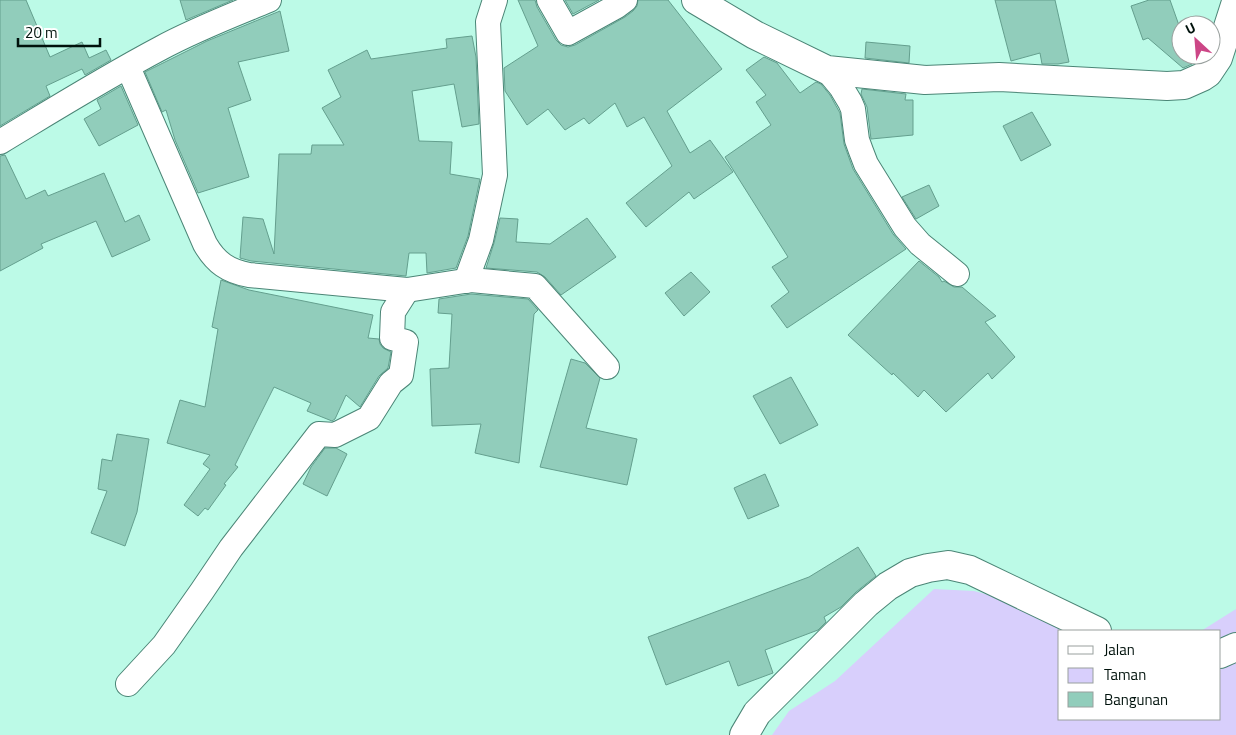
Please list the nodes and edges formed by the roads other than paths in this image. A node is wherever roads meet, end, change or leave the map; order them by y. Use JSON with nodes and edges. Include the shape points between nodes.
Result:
{"nodes":[{"id":1,"x":269,"y":0,"type":"edge"},
{"id":2,"x":495,"y":0,"type":"edge"},
{"id":3,"x":549,"y":0,"type":"edge"},
{"id":4,"x":625,"y":0,"type":"edge"},
{"id":5,"x":696,"y":0,"type":"edge"},
{"id":6,"x":1236,"y":2,"type":"edge"},
{"id":7,"x":128,"y":67,"type":"junction"},
{"id":8,"x":827,"y":70,"type":"junction"},
{"id":9,"x":0,"y":142,"type":"edge"},
{"id":10,"x":957,"y":274,"type":"dead end"},
{"id":11,"x":466,"y":281,"type":"junction"},
{"id":12,"x":407,"y":290,"type":"junction"},
{"id":13,"x":607,"y":367,"type":"dead end"},
{"id":14,"x":1095,"y":630,"type":"edge"},
{"id":15,"x":1236,"y":647,"type":"edge"},
{"id":16,"x":1221,"y":654,"type":"edge"},
{"id":17,"x":128,"y":684,"type":"dead end"},
{"id":18,"x":744,"y":735,"type":"edge"}],
"edges":[{"from":1,"to":7,"type":"street","via":[[204,27]]},
{"from":2,"to":11,"type":"street","via":[[488,22],[495,175],[481,240]]},
{"from":3,"to":4,"type":"street","via":[[568,33]]},
{"from":5,"to":8,"type":"street"},
{"from":6,"to":8,"type":"street","via":[[1213,66],[1202,78],[1184,85],[999,77],[925,80]]},
{"from":7,"to":9,"type":"street"},
{"from":7,"to":12,"type":"street","via":[[205,244],[217,261],[229,269],[249,275]]},
{"from":8,"to":10,"type":"street","via":[[842,87],[853,109],[857,140],[866,164],[905,227],[920,244]]},
{"from":11,"to":12,"type":"street"},
{"from":11,"to":13,"type":"street","via":[[535,286]]},
{"from":12,"to":17,"type":"street","via":[[393,312],[392,338],[406,342],[401,375],[391,383],[369,418],[335,435],[319,434],[231,548],[164,645]]},
{"from":14,"to":18,"type":"street","via":[[970,570],[948,565],[910,573],[866,604],[757,713]]},
{"from":15,"to":16,"type":"street"}]}
